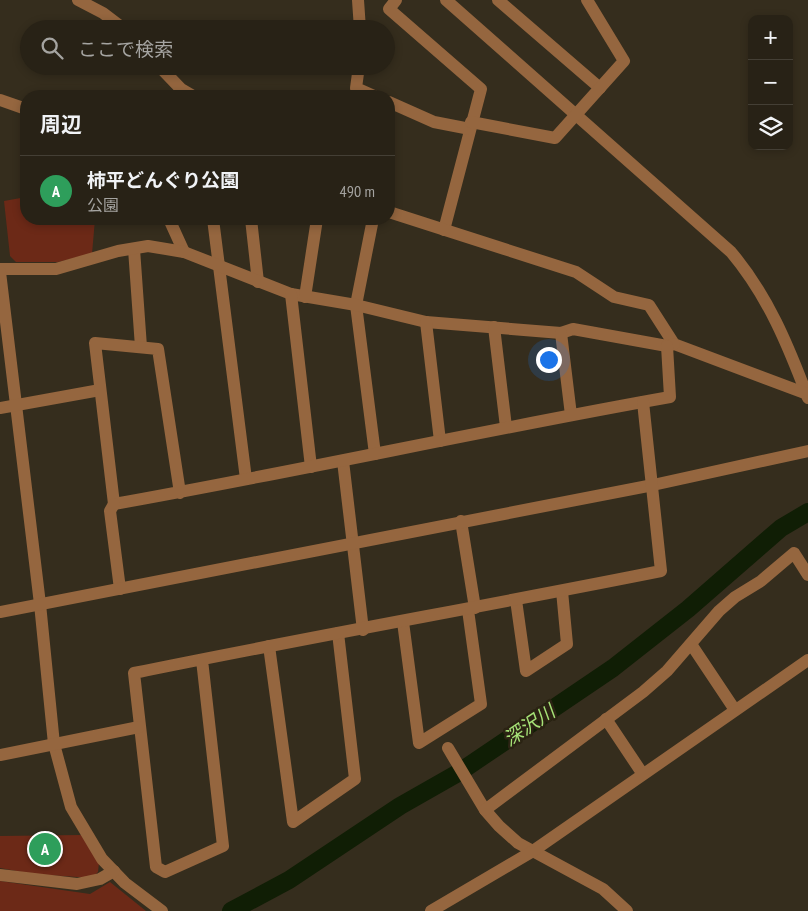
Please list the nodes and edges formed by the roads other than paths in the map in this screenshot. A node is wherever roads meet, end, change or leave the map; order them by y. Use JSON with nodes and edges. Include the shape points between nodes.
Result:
{"nodes":[{"id":1,"x":78,"y":0,"type":"edge"},
{"id":2,"x":358,"y":0,"type":"edge"},
{"id":3,"x":446,"y":0,"type":"edge"},
{"id":4,"x":498,"y":0,"type":"edge"},
{"id":5,"x":588,"y":0,"type":"edge"},
{"id":6,"x":389,"y":3,"type":"edge"},
{"id":7,"x":112,"y":20,"type":"edge"},
{"id":8,"x":359,"y":20,"type":"edge"},
{"id":9,"x":168,"y":75,"type":"edge"},
{"id":10,"x":358,"y":75,"type":"edge"},
{"id":11,"x":600,"y":88,"type":"junction"},
{"id":12,"x":183,"y":90,"type":"edge"},
{"id":13,"x":360,"y":90,"type":"edge"},
{"id":14,"x":0,"y":100,"type":"edge"},
{"id":15,"x":395,"y":105,"type":"edge"},
{"id":16,"x":20,"y":107,"type":"edge"},
{"id":17,"x":576,"y":116,"type":"junction"},
{"id":18,"x":471,"y":126,"type":"junction"},
{"id":19,"x":395,"y":214,"type":"edge"},
{"id":20,"x":172,"y":225,"type":"edge"},
{"id":21,"x":214,"y":225,"type":"edge"},
{"id":22,"x":252,"y":225,"type":"edge"},
{"id":23,"x":316,"y":225,"type":"edge"},
{"id":24,"x":372,"y":225,"type":"edge"},
{"id":25,"x":444,"y":230,"type":"junction"},
{"id":26,"x":134,"y":249,"type":"junction"},
{"id":27,"x":184,"y":252,"type":"junction"},
{"id":28,"x":219,"y":267,"type":"junction"},
{"id":29,"x":0,"y":271,"type":"edge"},
{"id":30,"x":258,"y":282,"type":"junction"},
{"id":31,"x":291,"y":294,"type":"junction"},
{"id":32,"x":305,"y":297,"type":"junction"},
{"id":33,"x":356,"y":305,"type":"junction"},
{"id":34,"x":426,"y":322,"type":"junction"},
{"id":35,"x":494,"y":327,"type":"junction"},
{"id":36,"x":562,"y":332,"type":"junction"},
{"id":37,"x":670,"y":345,"type":"junction"},
{"id":38,"x":141,"y":347,"type":"junction"},
{"id":39,"x":100,"y":390,"type":"junction"},
{"id":40,"x":807,"y":396,"type":"edge"},
{"id":41,"x":642,"y":402,"type":"junction"},
{"id":42,"x":16,"y":405,"type":"junction"},
{"id":43,"x":0,"y":408,"type":"edge"},
{"id":44,"x":571,"y":415,"type":"junction"},
{"id":45,"x":506,"y":427,"type":"junction"},
{"id":46,"x":440,"y":441,"type":"junction"},
{"id":47,"x":808,"y":452,"type":"edge"},
{"id":48,"x":375,"y":454,"type":"junction"},
{"id":49,"x":343,"y":461,"type":"junction"},
{"id":50,"x":311,"y":467,"type":"junction"},
{"id":51,"x":246,"y":479,"type":"junction"},
{"id":52,"x":653,"y":485,"type":"junction"},
{"id":53,"x":180,"y":493,"type":"junction"},
{"id":54,"x":114,"y":504,"type":"junction"},
{"id":55,"x":461,"y":521,"type":"junction"},
{"id":56,"x":352,"y":543,"type":"junction"},
{"id":57,"x":808,"y":575,"type":"edge"},
{"id":58,"x":120,"y":590,"type":"junction"},
{"id":59,"x":562,"y":591,"type":"junction"},
{"id":60,"x":516,"y":600,"type":"junction"},
{"id":61,"x":40,"y":604,"type":"junction"},
{"id":62,"x":472,"y":609,"type":"junction"},
{"id":63,"x":0,"y":612,"type":"edge"},
{"id":64,"x":403,"y":622,"type":"junction"},
{"id":65,"x":363,"y":630,"type":"junction"},
{"id":66,"x":338,"y":633,"type":"junction"},
{"id":67,"x":691,"y":644,"type":"junction"},
{"id":68,"x":269,"y":646,"type":"junction"},
{"id":69,"x":202,"y":660,"type":"junction"},
{"id":70,"x":808,"y":660,"type":"edge"},
{"id":71,"x":735,"y":710,"type":"junction"},
{"id":72,"x":606,"y":719,"type":"junction"},
{"id":73,"x":139,"y":727,"type":"junction"},
{"id":74,"x":54,"y":744,"type":"junction"},
{"id":75,"x":448,"y":748,"type":"dead end"},
{"id":76,"x":0,"y":755,"type":"edge"},
{"id":77,"x":642,"y":773,"type":"junction"},
{"id":78,"x":485,"y":810,"type":"junction"},
{"id":79,"x":533,"y":851,"type":"junction"},
{"id":80,"x":114,"y":871,"type":"junction"},
{"id":81,"x":0,"y":875,"type":"edge"},
{"id":82,"x":162,"y":911,"type":"edge"},
{"id":83,"x":431,"y":911,"type":"edge"},
{"id":84,"x":627,"y":911,"type":"edge"}],
"edges":[{"from":1,"to":7,"type":"street"},
{"from":2,"to":8,"type":"street"},
{"from":3,"to":17,"type":"street"},
{"from":4,"to":11,"type":"street"},
{"from":5,"to":11,"type":"street","via":[[624,61]]},
{"from":6,"to":18,"type":"street","via":[[481,89]]},
{"from":9,"to":12,"type":"street"},
{"from":10,"to":13,"type":"street","via":[[356,88]]},
{"from":11,"to":17,"type":"street"},
{"from":14,"to":16,"type":"street"},
{"from":15,"to":18,"type":"street","via":[[434,122]]},
{"from":17,"to":18,"type":"street","via":[[556,138]]},
{"from":17,"to":40,"type":"street","via":[[731,252],[766,300],[781,328]]},
{"from":18,"to":25,"type":"street"},
{"from":19,"to":25,"type":"street"},
{"from":20,"to":27,"type":"street"},
{"from":21,"to":28,"type":"street"},
{"from":22,"to":30,"type":"street"},
{"from":23,"to":32,"type":"street"},
{"from":24,"to":33,"type":"street"},
{"from":25,"to":37,"type":"street","via":[[576,272],[614,297],[649,305]]},
{"from":26,"to":27,"type":"street","via":[[148,246]]},
{"from":26,"to":29,"type":"street","via":[[56,269]]},
{"from":26,"to":38,"type":"street"},
{"from":27,"to":28,"type":"street"},
{"from":28,"to":30,"type":"street"},
{"from":28,"to":51,"type":"street"},
{"from":29,"to":42,"type":"street"},
{"from":30,"to":31,"type":"street"},
{"from":31,"to":32,"type":"street"},
{"from":31,"to":50,"type":"street"},
{"from":32,"to":33,"type":"street"},
{"from":33,"to":34,"type":"street"},
{"from":33,"to":48,"type":"street"},
{"from":34,"to":35,"type":"street"},
{"from":34,"to":46,"type":"street"},
{"from":35,"to":36,"type":"street"},
{"from":35,"to":45,"type":"street"},
{"from":36,"to":37,"type":"street","via":[[573,329]]},
{"from":36,"to":44,"type":"street"},
{"from":37,"to":40,"type":"street"},
{"from":37,"to":41,"type":"street","via":[[670,397]]},
{"from":38,"to":39,"type":"street","via":[[95,343]]},
{"from":38,"to":53,"type":"street","via":[[158,350]]},
{"from":39,"to":42,"type":"street"},
{"from":39,"to":54,"type":"street"},
{"from":41,"to":44,"type":"street"},
{"from":41,"to":52,"type":"street"},
{"from":42,"to":43,"type":"street"},
{"from":42,"to":61,"type":"street"},
{"from":44,"to":45,"type":"street"},
{"from":45,"to":46,"type":"street"},
{"from":46,"to":48,"type":"street"},
{"from":47,"to":52,"type":"street"},
{"from":48,"to":49,"type":"street"},
{"from":49,"to":50,"type":"street"},
{"from":49,"to":56,"type":"street"},
{"from":50,"to":51,"type":"street"},
{"from":51,"to":53,"type":"street"},
{"from":52,"to":55,"type":"street"},
{"from":52,"to":59,"type":"street","via":[[661,571]]},
{"from":53,"to":54,"type":"street"},
{"from":54,"to":58,"type":"street","via":[[110,511]]},
{"from":55,"to":56,"type":"street"},
{"from":55,"to":62,"type":"street"},
{"from":56,"to":58,"type":"street"},
{"from":56,"to":65,"type":"street"},
{"from":57,"to":67,"type":"street","via":[[794,553],[724,606]]},
{"from":58,"to":61,"type":"street"},
{"from":59,"to":60,"type":"street"},
{"from":59,"to":60,"type":"street","via":[[568,644],[526,670]]},
{"from":60,"to":62,"type":"street"},
{"from":61,"to":63,"type":"street"},
{"from":61,"to":74,"type":"street"},
{"from":62,"to":64,"type":"street"},
{"from":62,"to":64,"type":"street","via":[[482,704],[419,743]]},
{"from":64,"to":65,"type":"street"},
{"from":65,"to":66,"type":"street"},
{"from":66,"to":68,"type":"street"},
{"from":66,"to":68,"type":"street","via":[[355,779],[292,822]]},
{"from":67,"to":71,"type":"street"},
{"from":67,"to":72,"type":"street","via":[[661,676]]},
{"from":68,"to":69,"type":"street"},
{"from":69,"to":73,"type":"street","via":[[134,674]]},
{"from":69,"to":73,"type":"street","via":[[223,846],[165,872],[156,867]]},
{"from":70,"to":71,"type":"street"},
{"from":71,"to":77,"type":"street"},
{"from":72,"to":77,"type":"street"},
{"from":72,"to":78,"type":"street"},
{"from":73,"to":74,"type":"street"},
{"from":74,"to":76,"type":"street"},
{"from":74,"to":80,"type":"street","via":[[70,807],[102,859]]},
{"from":75,"to":78,"type":"street"},
{"from":77,"to":79,"type":"street"},
{"from":78,"to":79,"type":"street","via":[[518,843]]},
{"from":79,"to":83,"type":"street"},
{"from":79,"to":84,"type":"street","via":[[603,889]]},
{"from":80,"to":81,"type":"street","via":[[100,879],[77,884]]},
{"from":80,"to":82,"type":"street"}]}
